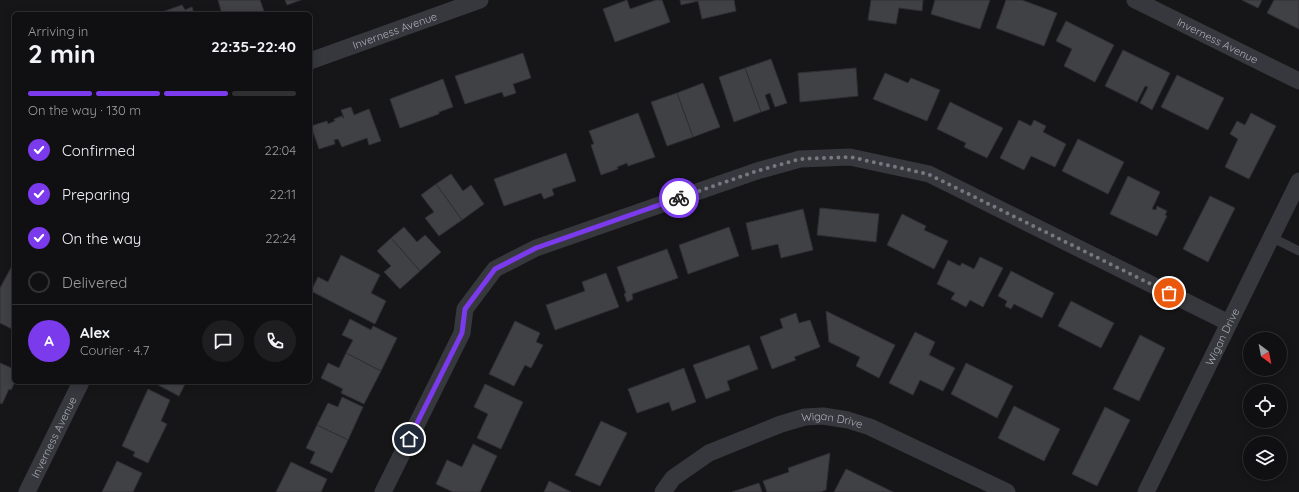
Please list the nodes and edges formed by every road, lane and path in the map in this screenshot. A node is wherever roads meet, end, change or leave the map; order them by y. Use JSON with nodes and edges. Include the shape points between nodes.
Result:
{"nodes":[{"id":1,"x":480,"y":0,"type":"edge"},
{"id":2,"x":1136,"y":0,"type":"edge"},
{"id":3,"x":312,"y":60,"type":"edge"},
{"id":4,"x":1299,"y":81,"type":"edge"},
{"id":5,"x":1299,"y":181,"type":"edge"},
{"id":6,"x":1271,"y":237,"type":"junction"},
{"id":7,"x":1299,"y":251,"type":"edge"},
{"id":8,"x":1229,"y":323,"type":"junction"},
{"id":9,"x":80,"y":384,"type":"edge"},
{"id":10,"x":27,"y":492,"type":"edge"},
{"id":11,"x":383,"y":492,"type":"edge"},
{"id":12,"x":663,"y":492,"type":"edge"},
{"id":13,"x":1007,"y":492,"type":"edge"},
{"id":14,"x":1146,"y":492,"type":"edge"}],
"edges":[{"from":1,"to":3,"type":"street","name":"Inverness Avenue"},
{"from":2,"to":4,"type":"street","name":"Inverness Avenue"},
{"from":5,"to":6,"type":"street","name":"Wigan Drive"},
{"from":6,"to":7,"type":"lane"},
{"from":6,"to":8,"type":"street","name":"Wigan Drive"},
{"from":8,"to":11,"type":"street","via":[[928,174],[850,157],[800,159],[749,174],[536,248],[495,269],[465,309],[462,333]]},
{"from":8,"to":14,"type":"street","name":"Wigan Drive"},
{"from":9,"to":10,"type":"street","name":"Inverness Avenue"},
{"from":12,"to":13,"type":"street","name":"Wigan Drive","via":[[673,478],[709,453],[781,424],[805,417],[823,416],[870,427]]}]}
